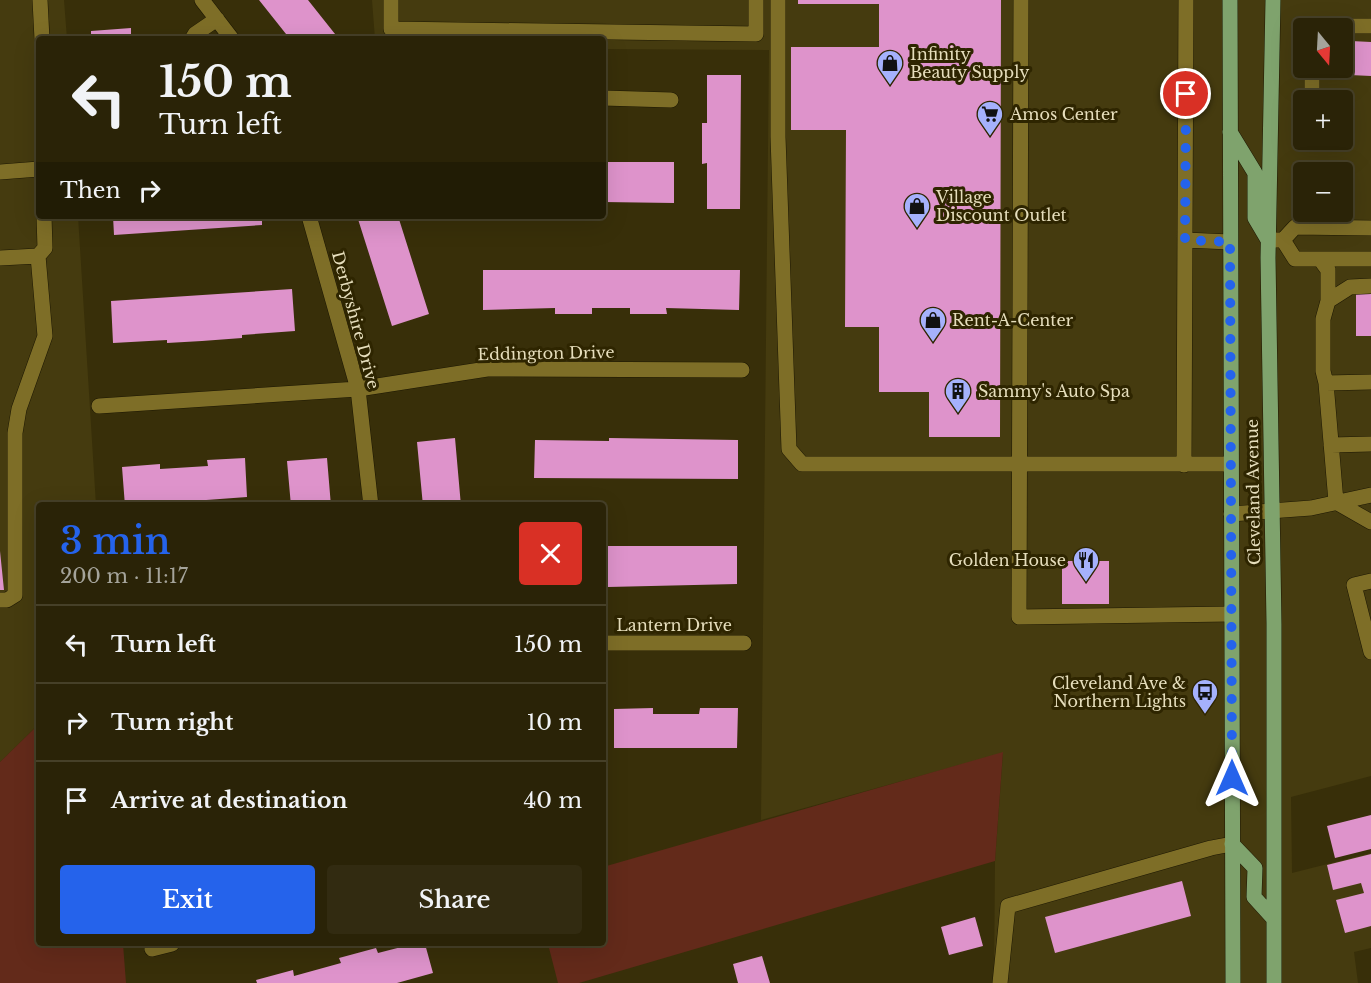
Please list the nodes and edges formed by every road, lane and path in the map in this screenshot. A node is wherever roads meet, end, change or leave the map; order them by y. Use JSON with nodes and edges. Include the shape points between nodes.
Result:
{"nodes":[{"id":1,"x":40,"y":0,"type":"edge"},
{"id":2,"x":202,"y":0,"type":"edge"},
{"id":3,"x":391,"y":0,"type":"edge"},
{"id":4,"x":756,"y":0,"type":"edge"},
{"id":5,"x":778,"y":0,"type":"edge"},
{"id":6,"x":1022,"y":0,"type":"edge"},
{"id":7,"x":1186,"y":0,"type":"edge"},
{"id":8,"x":1230,"y":0,"type":"edge"},
{"id":9,"x":1273,"y":0,"type":"edge"},
{"id":10,"x":217,"y":19,"type":"junction"},
{"id":11,"x":1353,"y":26,"type":"edge"},
{"id":12,"x":1371,"y":26,"type":"edge"},
{"id":13,"x":42,"y":36,"type":"edge"},
{"id":14,"x":194,"y":36,"type":"edge"},
{"id":15,"x":230,"y":36,"type":"edge"},
{"id":16,"x":606,"y":98,"type":"edge"},
{"id":17,"x":670,"y":100,"type":"dead end"},
{"id":18,"x":1230,"y":132,"type":"junction"},
{"id":19,"x":36,"y":169,"type":"edge"},
{"id":20,"x":0,"y":172,"type":"edge"},
{"id":21,"x":44,"y":219,"type":"edge"},
{"id":22,"x":310,"y":219,"type":"edge"},
{"id":23,"x":1371,"y":228,"type":"edge"},
{"id":24,"x":1185,"y":240,"type":"junction"},
{"id":25,"x":1276,"y":240,"type":"junction"},
{"id":26,"x":1230,"y":242,"type":"junction"},
{"id":27,"x":38,"y":256,"type":"junction"},
{"id":28,"x":0,"y":258,"type":"edge"},
{"id":29,"x":1320,"y":258,"type":"junction"},
{"id":30,"x":1371,"y":259,"type":"edge"},
{"id":31,"x":1371,"y":286,"type":"edge"},
{"id":32,"x":1328,"y":301,"type":"junction"},
{"id":33,"x":742,"y":370,"type":"dead end"},
{"id":34,"x":1371,"y":382,"type":"edge"},
{"id":35,"x":1326,"y":383,"type":"junction"},
{"id":36,"x":358,"y":389,"type":"junction"},
{"id":37,"x":99,"y":406,"type":"dead end"},
{"id":38,"x":1371,"y":444,"type":"edge"},
{"id":39,"x":1331,"y":445,"type":"junction"},
{"id":40,"x":1230,"y":464,"type":"junction"},
{"id":41,"x":1020,"y":465,"type":"junction"},
{"id":42,"x":1184,"y":465,"type":"junction"},
{"id":43,"x":1371,"y":495,"type":"edge"},
{"id":44,"x":371,"y":502,"type":"edge"},
{"id":45,"x":1336,"y":502,"type":"junction"},
{"id":46,"x":1270,"y":513,"type":"junction"},
{"id":47,"x":1231,"y":514,"type":"junction"},
{"id":48,"x":1371,"y":522,"type":"edge"},
{"id":49,"x":1371,"y":580,"type":"edge"},
{"id":50,"x":0,"y":600,"type":"edge"},
{"id":51,"x":1231,"y":614,"type":"junction"},
{"id":52,"x":606,"y":643,"type":"edge"},
{"id":53,"x":744,"y":643,"type":"dead end"},
{"id":54,"x":1371,"y":650,"type":"edge"},
{"id":55,"x":1232,"y":844,"type":"junction"},
{"id":56,"x":1273,"y":918,"type":"junction"},
{"id":57,"x":164,"y":946,"type":"edge"},
{"id":58,"x":152,"y":949,"type":"dead end"},
{"id":59,"x":1000,"y":983,"type":"edge"},
{"id":60,"x":1233,"y":983,"type":"edge"},
{"id":61,"x":1274,"y":983,"type":"edge"}],
"edges":[{"from":1,"to":13,"type":"street"},
{"from":2,"to":10,"type":"street"},
{"from":3,"to":4,"type":"street","via":[[390,29],[756,34]]},
{"from":5,"to":41,"type":"street","via":[[778,137],[789,450],[802,464]]},
{"from":6,"to":41,"type":"street"},
{"from":7,"to":24,"type":"street"},
{"from":8,"to":18,"type":"main road","name":"Cleveland Avenue"},
{"from":9,"to":25,"type":"main road","name":"Cleveland Avenue"},
{"from":10,"to":14,"type":"street"},
{"from":10,"to":15,"type":"street"},
{"from":11,"to":12,"type":"street"},
{"from":16,"to":17,"type":"street"},
{"from":18,"to":25,"type":"main road","via":[[1255,173],[1255,218]]},
{"from":18,"to":26,"type":"main road","name":"Cleveland Avenue"},
{"from":19,"to":20,"type":"street"},
{"from":21,"to":27,"type":"street","via":[[45,248]]},
{"from":22,"to":36,"type":"street","name":"Derbyshire Drive"},
{"from":23,"to":25,"type":"street","via":[[1295,227]]},
{"from":24,"to":26,"type":"street"},
{"from":24,"to":42,"type":"street"},
{"from":25,"to":29,"type":"street","via":[[1295,259]]},
{"from":25,"to":46,"type":"main road","name":"Cleveland Avenue"},
{"from":26,"to":40,"type":"main road","name":"Cleveland Avenue"},
{"from":27,"to":28,"type":"street"},
{"from":27,"to":50,"type":"street","via":[[45,336],[19,409],[15,432],[15,595]]},
{"from":29,"to":30,"type":"street"},
{"from":29,"to":32,"type":"street","via":[[1328,270]]},
{"from":31,"to":32,"type":"street","via":[[1350,286]]},
{"from":32,"to":35,"type":"street","via":[[1323,319]]},
{"from":33,"to":36,"type":"street","name":"Eddington Drive","via":[[487,369]]},
{"from":34,"to":35,"type":"street"},
{"from":35,"to":39,"type":"street"},
{"from":36,"to":37,"type":"street","name":"Eddington Drive"},
{"from":36,"to":44,"type":"street","name":"Derbyshire Drive"},
{"from":38,"to":39,"type":"street"},
{"from":39,"to":45,"type":"street"},
{"from":40,"to":42,"type":"street"},
{"from":40,"to":47,"type":"main road","name":"Cleveland Avenue"},
{"from":41,"to":42,"type":"street"},
{"from":41,"to":51,"type":"street","via":[[1019,617]]},
{"from":43,"to":45,"type":"street"},
{"from":45,"to":46,"type":"street"},
{"from":45,"to":48,"type":"street"},
{"from":46,"to":47,"type":"street"},
{"from":46,"to":56,"type":"main road","name":"Cleveland Avenue","via":[[1274,624]]},
{"from":47,"to":51,"type":"main road","name":"Cleveland Avenue"},
{"from":49,"to":54,"type":"street","via":[[1354,585]]},
{"from":51,"to":55,"type":"main road","name":"Cleveland Avenue"},
{"from":52,"to":53,"type":"street","name":"Lantern Drive"},
{"from":55,"to":56,"type":"main road","via":[[1255,868],[1254,897]]},
{"from":55,"to":59,"type":"street","via":[[1008,906]]},
{"from":55,"to":60,"type":"main road","name":"Cleveland Avenue"},
{"from":56,"to":61,"type":"main road","name":"Cleveland Avenue"},
{"from":57,"to":58,"type":"street"}]}
